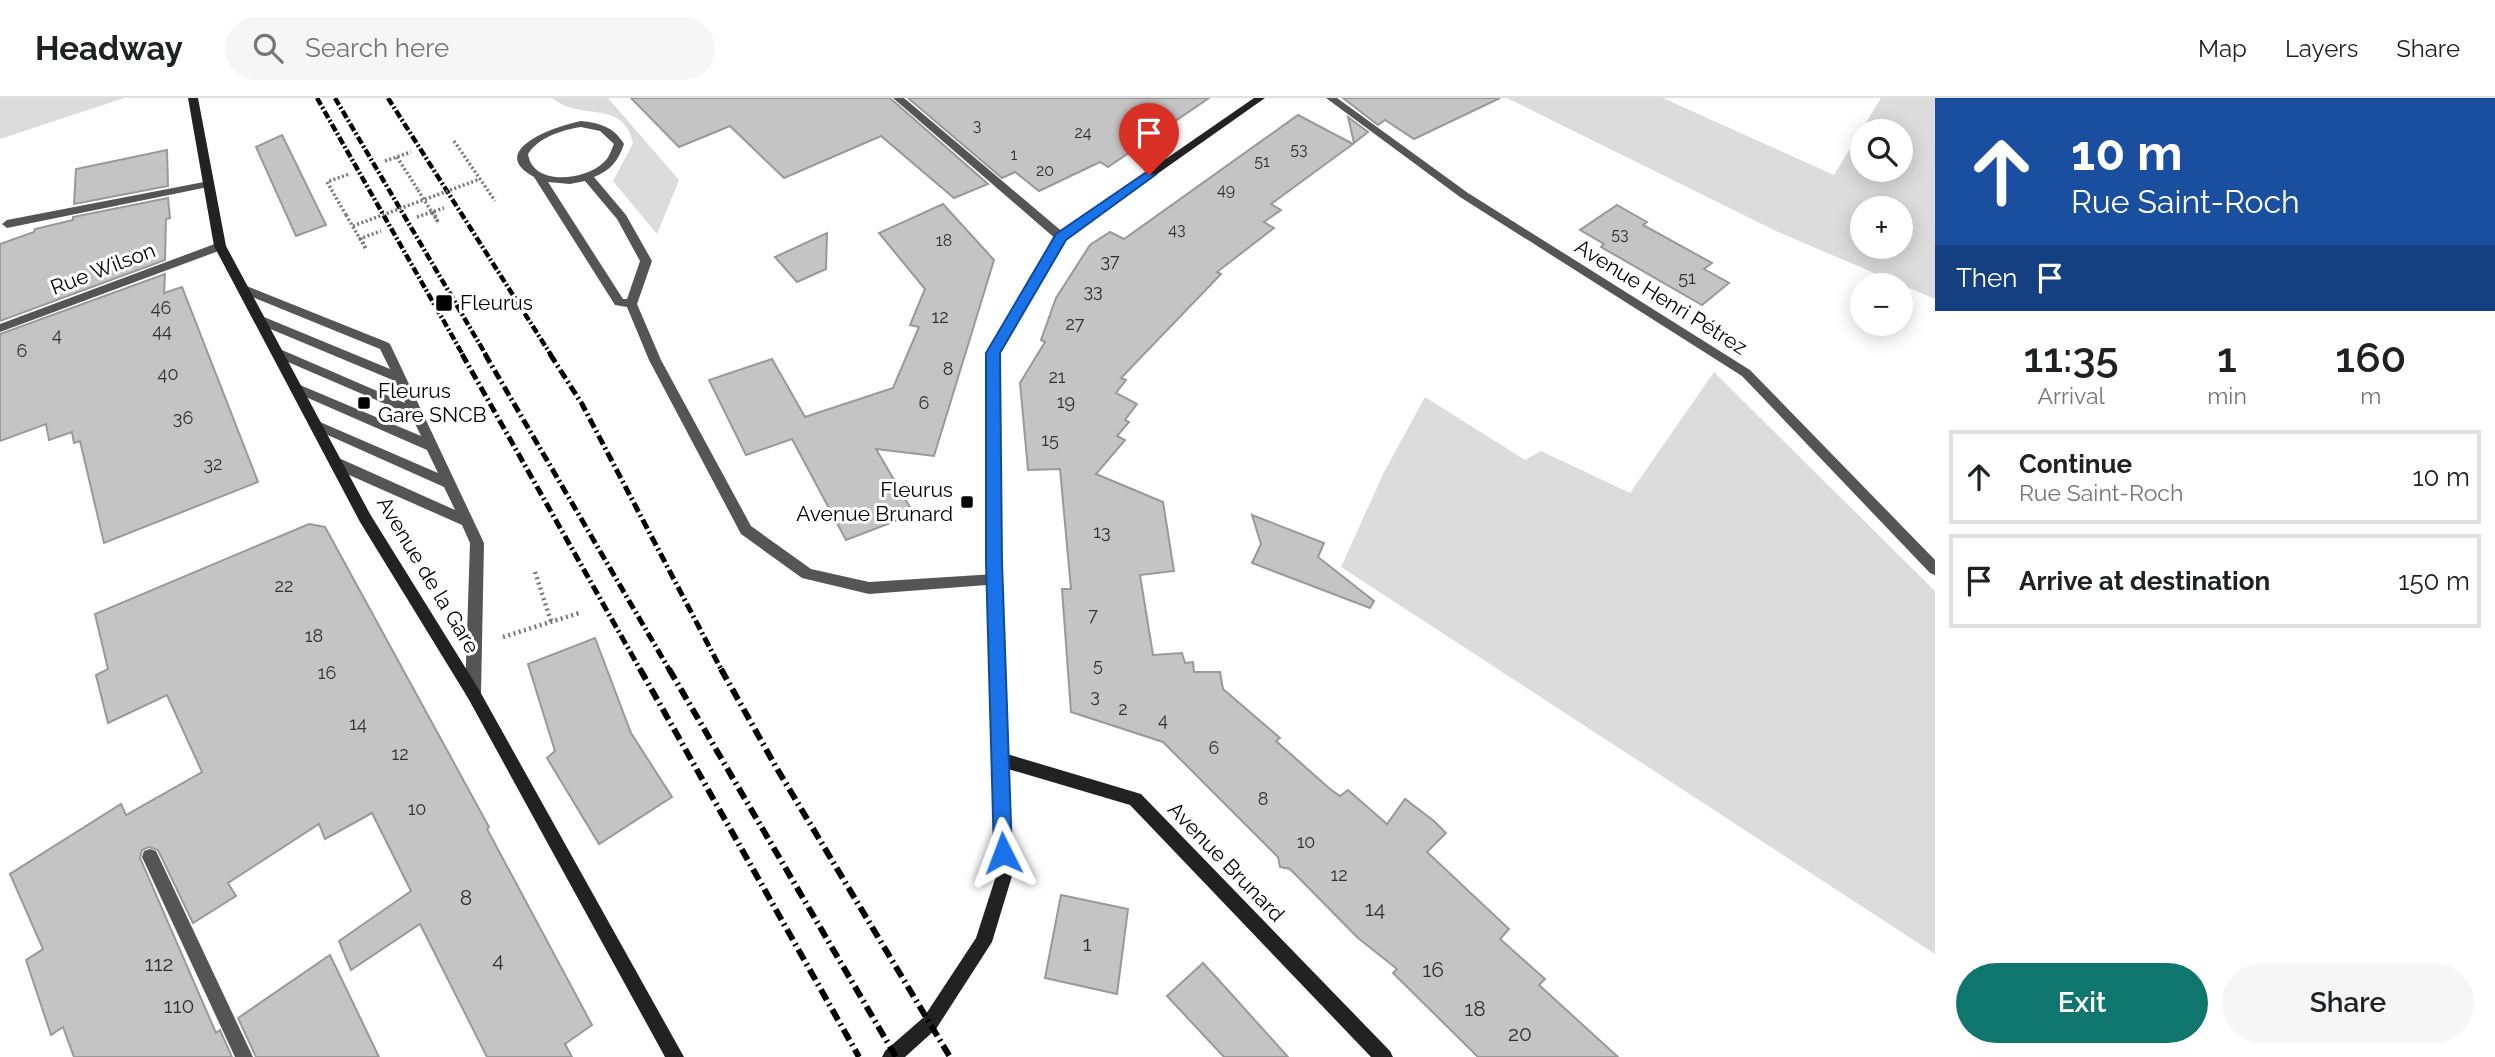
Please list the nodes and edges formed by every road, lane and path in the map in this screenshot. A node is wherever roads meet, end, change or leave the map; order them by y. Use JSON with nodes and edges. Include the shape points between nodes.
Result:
{"nodes":[{"id":1,"x":193,"y":98,"type":"edge"},
{"id":2,"x":898,"y":98,"type":"edge"},
{"id":3,"x":1260,"y":98,"type":"edge"},
{"id":4,"x":1331,"y":98,"type":"edge"},
{"id":5,"x":454,"y":141,"type":"dead end"},
{"id":6,"x":411,"y":152,"type":"dead end"},
{"id":7,"x":397,"y":157,"type":"junction"},
{"id":8,"x":385,"y":161,"type":"dead end"},
{"id":9,"x":349,"y":174,"type":"dead end"},
{"id":10,"x":539,"y":176,"type":"junction"},
{"id":11,"x":587,"y":176,"type":"junction"},
{"id":12,"x":480,"y":179,"type":"junction"},
{"id":13,"x":209,"y":184,"type":"junction"},
{"id":14,"x":424,"y":200,"type":"junction"},
{"id":15,"x":495,"y":201,"type":"dead end"},
{"id":16,"x":444,"y":208,"type":"dead end"},
{"id":17,"x":433,"y":211,"type":"junction"},
{"id":18,"x":417,"y":218,"type":"dead end"},
{"id":19,"x":7,"y":224,"type":"dead end"},
{"id":20,"x":353,"y":226,"type":"junction"},
{"id":21,"x":381,"y":231,"type":"dead end"},
{"id":22,"x":1061,"y":237,"type":"junction"},
{"id":23,"x":220,"y":246,"type":"junction"},
{"id":24,"x":244,"y":289,"type":"junction"},
{"id":25,"x":631,"y":304,"type":"junction"},
{"id":26,"x":260,"y":320,"type":"junction"},
{"id":27,"x":0,"y":328,"type":"edge"},
{"id":28,"x":278,"y":354,"type":"junction"},
{"id":29,"x":400,"y":378,"type":"junction"},
{"id":30,"x":296,"y":388,"type":"junction"},
{"id":31,"x":415,"y":412,"type":"junction"},
{"id":32,"x":316,"y":425,"type":"junction"},
{"id":33,"x":431,"y":446,"type":"junction"},
{"id":34,"x":336,"y":463,"type":"junction"},
{"id":35,"x":448,"y":483,"type":"junction"},
{"id":36,"x":467,"y":522,"type":"junction"},
{"id":37,"x":1935,"y":569,"type":"edge"},
{"id":38,"x":536,"y":572,"type":"dead end"},
{"id":39,"x":995,"y":580,"type":"junction"},
{"id":40,"x":579,"y":613,"type":"dead end"},
{"id":41,"x":551,"y":621,"type":"junction"},
{"id":42,"x":474,"y":646,"type":"junction"},
{"id":43,"x":473,"y":693,"type":"junction"},
{"id":44,"x":999,"y":758,"type":"junction"},
{"id":45,"x":150,"y":857,"type":"dead end"},
{"id":46,"x":244,"y":1057,"type":"edge"},
{"id":47,"x":675,"y":1057,"type":"edge"},
{"id":48,"x":891,"y":1057,"type":"edge"},
{"id":49,"x":1384,"y":1057,"type":"edge"}],
"edges":[{"from":1,"to":13,"type":"street","name":"Avenue de la Gare"},
{"from":2,"to":22,"type":"street"},
{"from":3,"to":22,"type":"street"},
{"from":4,"to":37,"type":"street","name":"Avenue Henri Pétrez","via":[[1464,195],[1746,373]]},
{"from":5,"to":12,"type":"path"},
{"from":6,"to":7,"type":"path"},
{"from":7,"to":8,"type":"path"},
{"from":7,"to":14,"type":"path","bridge":true},
{"from":9,"to":20,"type":"path","bridge":true,"via":[[327,182]]},
{"from":10,"to":11,"type":"street","via":[[556,180]]},
{"from":10,"to":11,"type":"street","via":[[525,163],[529,145],[551,130],[581,124],[607,129],[619,144],[612,162]]},
{"from":10,"to":25,"type":"street","via":[[619,302]]},
{"from":11,"to":25,"type":"street","via":[[622,217],[646,261]]},
{"from":12,"to":14,"type":"path","bridge":true},
{"from":12,"to":15,"type":"path"},
{"from":13,"to":19,"type":"street"},
{"from":13,"to":23,"type":"street","name":"Avenue de la Gare"},
{"from":14,"to":17,"type":"path","bridge":true,"via":[[438,222]]},
{"from":14,"to":20,"type":"path","bridge":true},
{"from":16,"to":17,"type":"path"},
{"from":17,"to":18,"type":"path"},
{"from":20,"to":21,"type":"path","bridge":true,"via":[[366,249],[360,239]]},
{"from":22,"to":39,"type":"street","via":[[993,353]]},
{"from":23,"to":24,"type":"street","name":"Avenue de la Gare"},
{"from":23,"to":27,"type":"street","name":"Rue Wilson"},
{"from":24,"to":26,"type":"street","name":"Avenue de la Gare"},
{"from":24,"to":29,"type":"street","via":[[385,346]]},
{"from":25,"to":39,"type":"street","via":[[655,360],[746,530],[807,574],[869,588]]},
{"from":26,"to":28,"type":"street","name":"Avenue de la Gare"},
{"from":26,"to":29,"type":"street"},
{"from":28,"to":30,"type":"street","name":"Avenue de la Gare"},
{"from":28,"to":31,"type":"street"},
{"from":29,"to":31,"type":"street"},
{"from":30,"to":32,"type":"street","name":"Avenue de la Gare"},
{"from":30,"to":33,"type":"street"},
{"from":31,"to":33,"type":"street"},
{"from":32,"to":34,"type":"street","name":"Avenue de la Gare"},
{"from":32,"to":35,"type":"street"},
{"from":33,"to":35,"type":"street"},
{"from":34,"to":36,"type":"street"},
{"from":34,"to":43,"type":"street","name":"Avenue de la Gare"},
{"from":35,"to":36,"type":"street"},
{"from":36,"to":42,"type":"street","via":[[477,543]]},
{"from":38,"to":41,"type":"path"},
{"from":39,"to":44,"type":"street"},
{"from":40,"to":41,"type":"path"},
{"from":41,"to":42,"type":"path"},
{"from":42,"to":43,"type":"street"},
{"from":43,"to":47,"type":"street","name":"Avenue de la Gare"},
{"from":44,"to":48,"type":"street","via":[[1004,876],[983,942],[930,1023]]},
{"from":44,"to":49,"type":"street","name":"Avenue Brunard","via":[[1135,799]]},
{"from":45,"to":46,"type":"street"}]}
